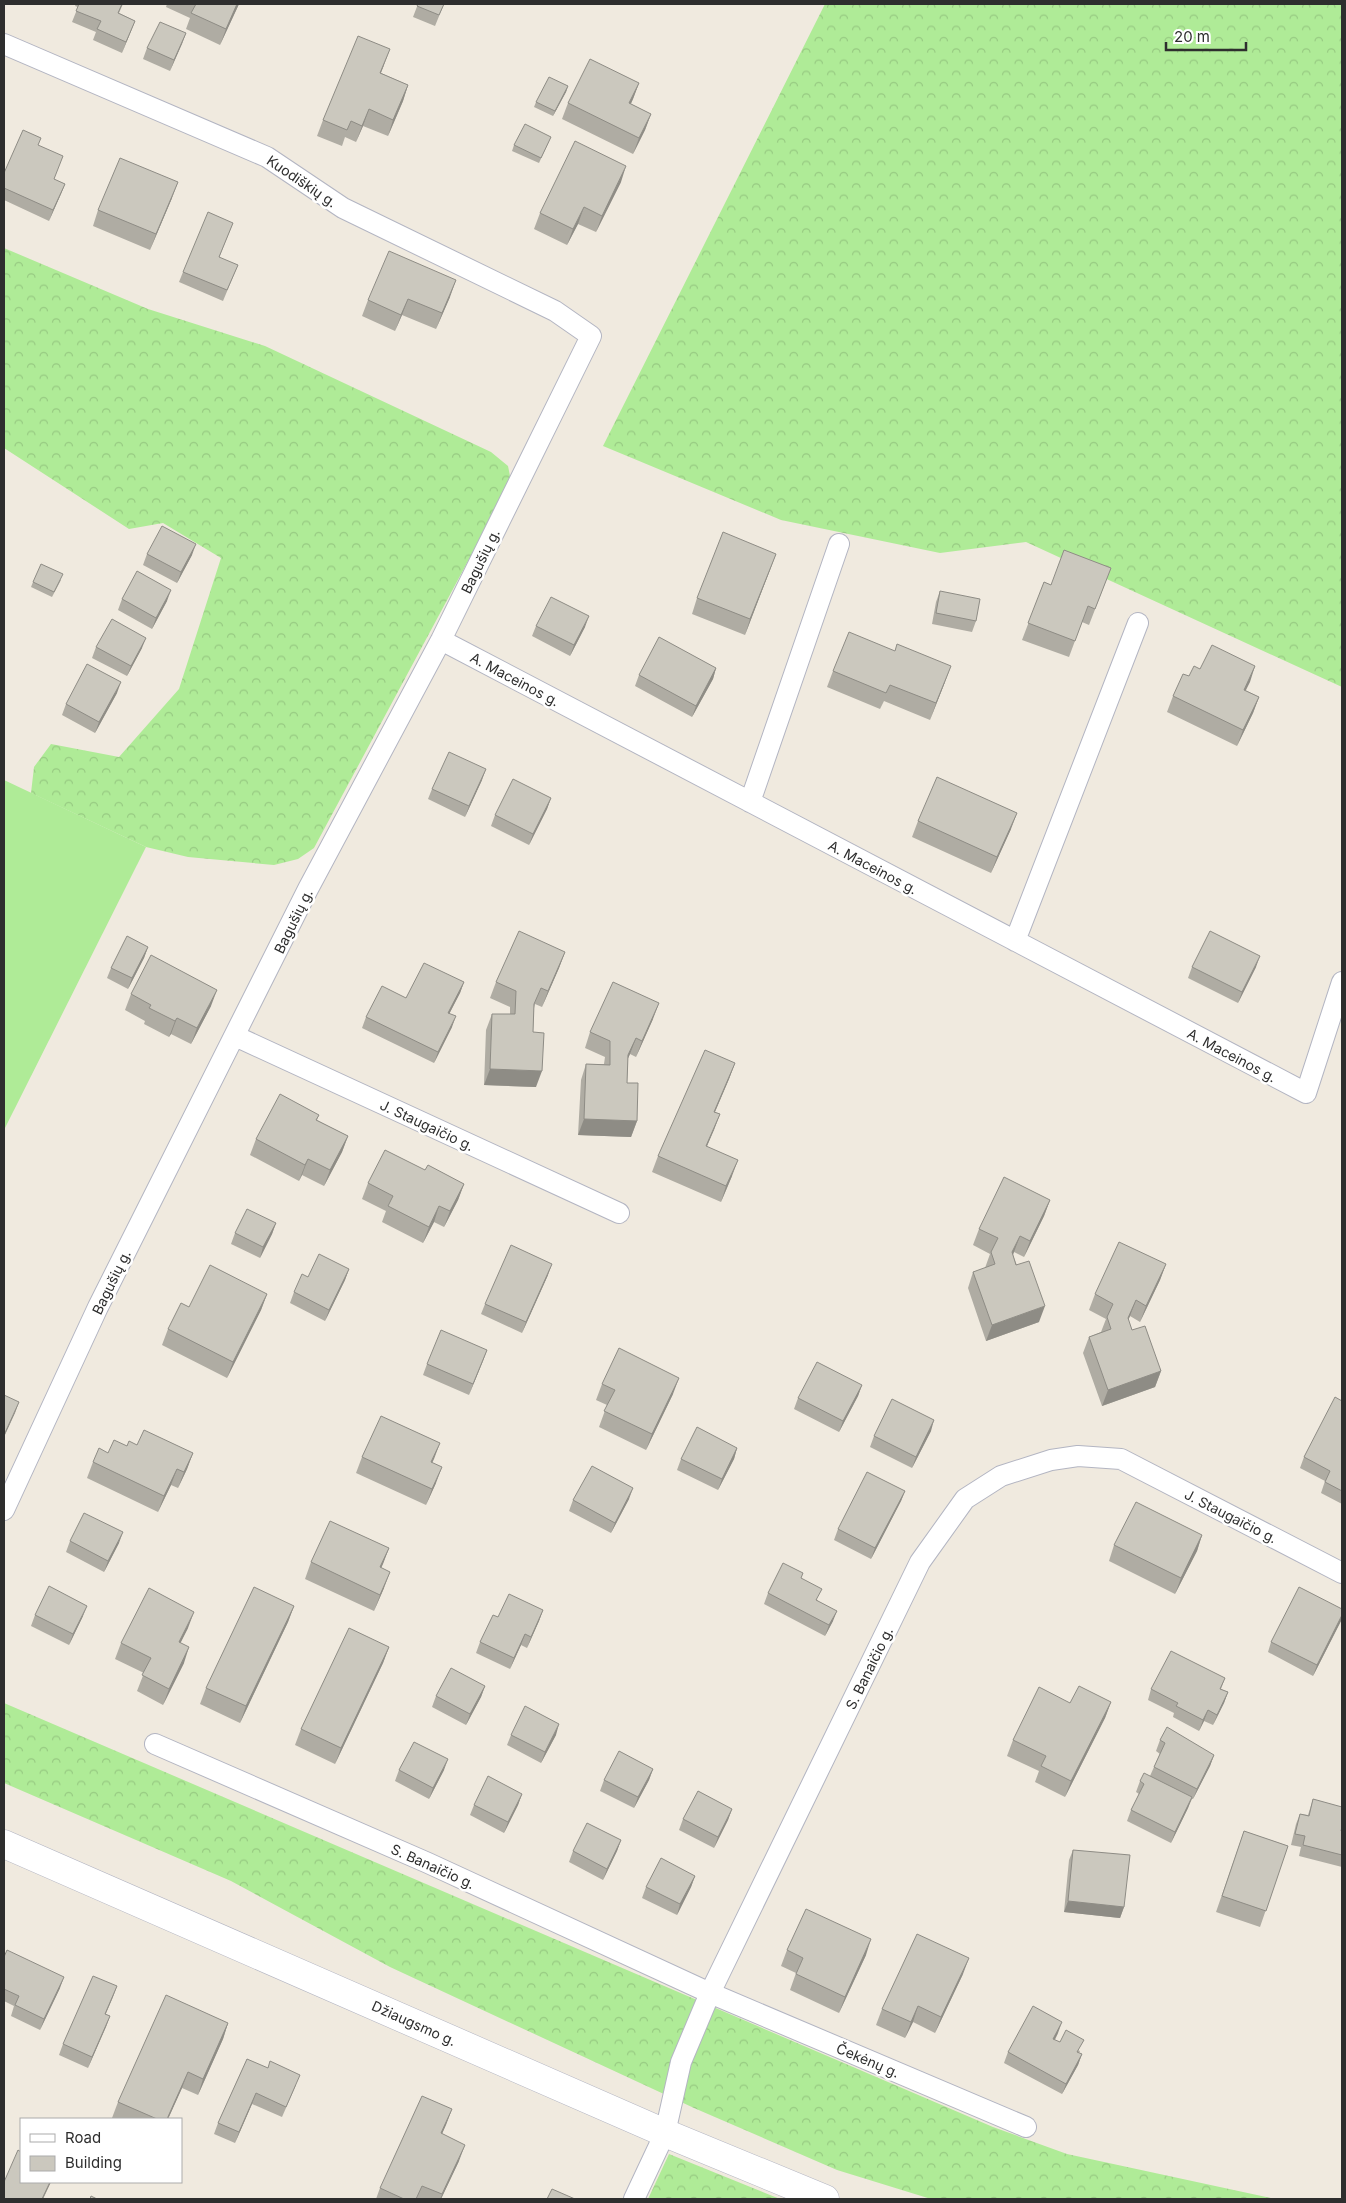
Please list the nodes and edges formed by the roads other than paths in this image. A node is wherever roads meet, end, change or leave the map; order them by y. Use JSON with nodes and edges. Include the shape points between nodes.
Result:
{"nodes":[{"id":1,"x":4,"y":44,"type":"edge"},
{"id":2,"x":591,"y":336,"type":"joint"},
{"id":3,"x":839,"y":544,"type":"dead end"},
{"id":4,"x":1138,"y":623,"type":"dead end"},
{"id":5,"x":441,"y":640,"type":"junction"},
{"id":6,"x":750,"y":802,"type":"junction"},
{"id":7,"x":1015,"y":941,"type":"junction"},
{"id":8,"x":1342,"y":982,"type":"edge"},
{"id":9,"x":236,"y":1036,"type":"junction"},
{"id":10,"x":619,"y":1213,"type":"dead end"},
{"id":11,"x":1121,"y":1459,"type":"joint"},
{"id":12,"x":4,"y":1510,"type":"edge"},
{"id":13,"x":1342,"y":1573,"type":"edge"},
{"id":14,"x":155,"y":1744,"type":"dead end"},
{"id":15,"x":4,"y":1844,"type":"edge"},
{"id":16,"x":710,"y":1993,"type":"junction"},
{"id":17,"x":1026,"y":2127,"type":"dead end"},
{"id":18,"x":665,"y":2133,"type":"junction"},
{"id":19,"x":634,"y":2199,"type":"edge"},
{"id":20,"x":825,"y":2199,"type":"edge"}],
"edges":[{"from":1,"to":2,"type":"street","name":"Kuodiškių g.","via":[[267,157],[343,208],[555,311]]},
{"from":2,"to":5,"type":"street","name":"Bagušių g."},
{"from":3,"to":6,"type":"street"},
{"from":4,"to":7,"type":"street"},
{"from":5,"to":6,"type":"street","name":"A. Maceinos g."},
{"from":5,"to":9,"type":"street","name":"Bagušių g.","via":[[308,889]]},
{"from":6,"to":7,"type":"street","name":"A. Maceinos g."},
{"from":7,"to":8,"type":"street","name":"A. Maceinos g.","via":[[1306,1094]]},
{"from":9,"to":10,"type":"street","name":"J. Staugaičio g."},
{"from":9,"to":12,"type":"street","name":"Bagušių g.","via":[[98,1307]]},
{"from":11,"to":13,"type":"street","name":"J. Staugaičio g."},
{"from":11,"to":16,"type":"street","name":"S. Banaičio g.","via":[[1078,1456],[1051,1460],[1001,1476],[965,1498],[920,1562]]},
{"from":14,"to":16,"type":"street","name":"S. Banaičio g.","via":[[428,1863]]},
{"from":15,"to":18,"type":"street","name":"Džiaugsmo g."},
{"from":16,"to":17,"type":"street","name":"Čekėnų g."},
{"from":16,"to":18,"type":"street","name":"S. Banaičio g.","via":[[682,2062]]},
{"from":18,"to":19,"type":"street","name":"S. Banaičio g."},
{"from":18,"to":20,"type":"street","name":"Džiaugsmo g."}]}
